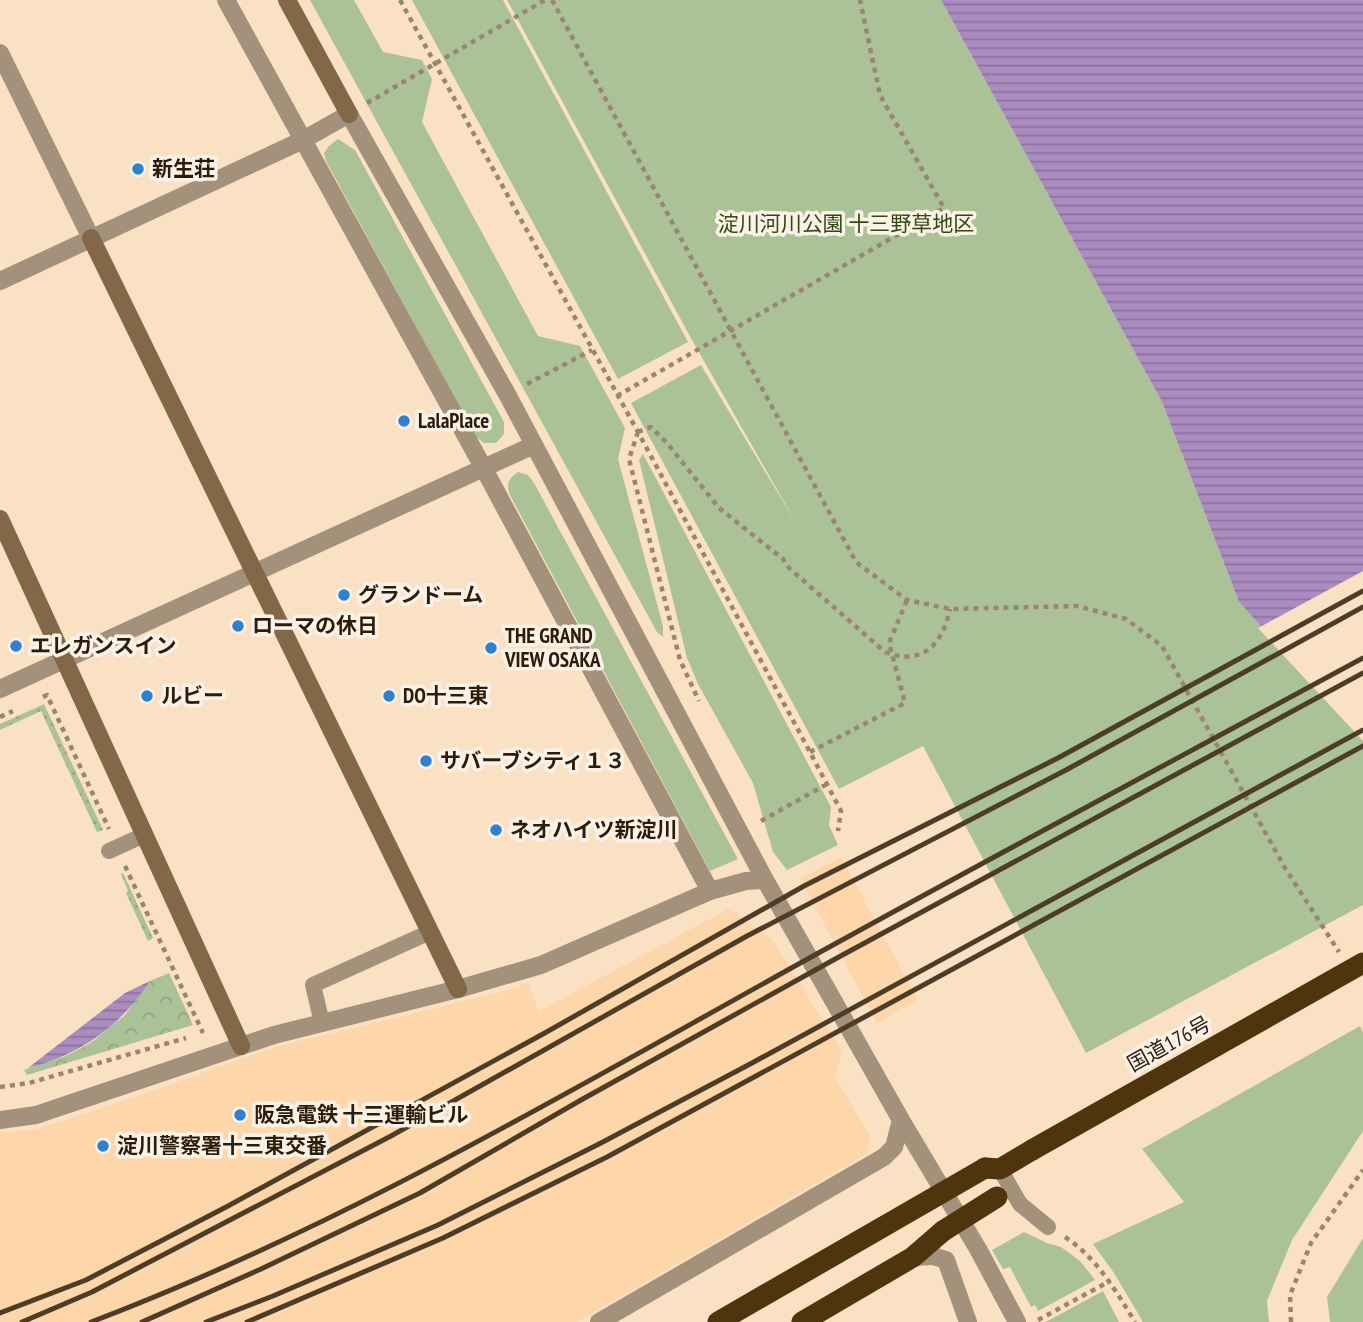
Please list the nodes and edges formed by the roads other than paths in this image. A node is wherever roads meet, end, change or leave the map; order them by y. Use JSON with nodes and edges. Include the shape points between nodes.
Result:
{"nodes":[{"id":1,"x":226,"y":0,"type":"edge"},
{"id":2,"x":288,"y":0,"type":"edge"},
{"id":3,"x":0,"y":53,"type":"edge"},
{"id":4,"x":349,"y":114,"type":"junction"},
{"id":5,"x":303,"y":140,"type":"junction"},
{"id":6,"x":91,"y":238,"type":"junction"},
{"id":7,"x":0,"y":281,"type":"edge"},
{"id":8,"x":534,"y":445,"type":"junction"},
{"id":9,"x":483,"y":467,"type":"junction"},
{"id":10,"x":0,"y":519,"type":"edge"},
{"id":11,"x":256,"y":571,"type":"junction"},
{"id":12,"x":64,"y":660,"type":"junction"},
{"id":13,"x":0,"y":689,"type":"edge"},
{"id":14,"x":144,"y":835,"type":"junction"},
{"id":15,"x":110,"y":851,"type":"dead end"},
{"id":16,"x":765,"y":880,"type":"junction"},
{"id":17,"x":710,"y":891,"type":"junction"},
{"id":18,"x":430,"y":932,"type":"junction"},
{"id":19,"x":1363,"y":962,"type":"edge"},
{"id":20,"x":458,"y":989,"type":"junction"},
{"id":21,"x":322,"y":1023,"type":"junction"},
{"id":22,"x":241,"y":1046,"type":"junction"},
{"id":23,"x":0,"y":1120,"type":"edge"},
{"id":24,"x":901,"y":1120,"type":"junction"},
{"id":25,"x":993,"y":1169,"type":"junction"},
{"id":26,"x":1048,"y":1227,"type":"road end"},
{"id":27,"x":913,"y":1257,"type":"junction"},
{"id":28,"x":599,"y":1322,"type":"edge"},
{"id":29,"x":718,"y":1322,"type":"edge"},
{"id":30,"x":802,"y":1322,"type":"edge"},
{"id":31,"x":968,"y":1322,"type":"edge"},
{"id":32,"x":1017,"y":1322,"type":"edge"}],
"edges":[{"from":1,"to":5,"type":"street"},
{"from":2,"to":4,"type":"street"},
{"from":3,"to":6,"type":"street"},
{"from":4,"to":5,"type":"street"},
{"from":4,"to":8,"type":"street"},
{"from":5,"to":6,"type":"street"},
{"from":5,"to":9,"type":"street"},
{"from":6,"to":7,"type":"street"},
{"from":6,"to":11,"type":"street"},
{"from":8,"to":9,"type":"street"},
{"from":8,"to":16,"type":"street"},
{"from":9,"to":11,"type":"street"},
{"from":9,"to":17,"type":"street"},
{"from":10,"to":12,"type":"street"},
{"from":11,"to":12,"type":"street"},
{"from":11,"to":18,"type":"street"},
{"from":12,"to":13,"type":"street"},
{"from":12,"to":14,"type":"street"},
{"from":14,"to":15,"type":"lane"},
{"from":14,"to":22,"type":"street"},
{"from":16,"to":17,"type":"street"},
{"from":16,"to":24,"type":"street"},
{"from":17,"to":20,"type":"street","via":[[541,965]]},
{"from":18,"to":20,"type":"street"},
{"from":18,"to":21,"type":"lane","via":[[313,985]]},
{"from":19,"to":25,"type":"highway","name":"国道176号","bridge":true},
{"from":20,"to":21,"type":"street"},
{"from":21,"to":22,"type":"street"},
{"from":22,"to":23,"type":"street","via":[[36,1115]]},
{"from":24,"to":28,"type":"street","via":[[894,1147],[884,1157]]},
{"from":24,"to":32,"type":"street"},
{"from":25,"to":26,"type":"lane","via":[[1020,1204]]},
{"from":25,"to":27,"type":"highway","bridge":true,"via":[[997,1197],[943,1231]]},
{"from":25,"to":29,"type":"highway","name":"国道176号","bridge":true},
{"from":27,"to":30,"type":"highway"},
{"from":27,"to":31,"type":"street","via":[[946,1260]]}]}
